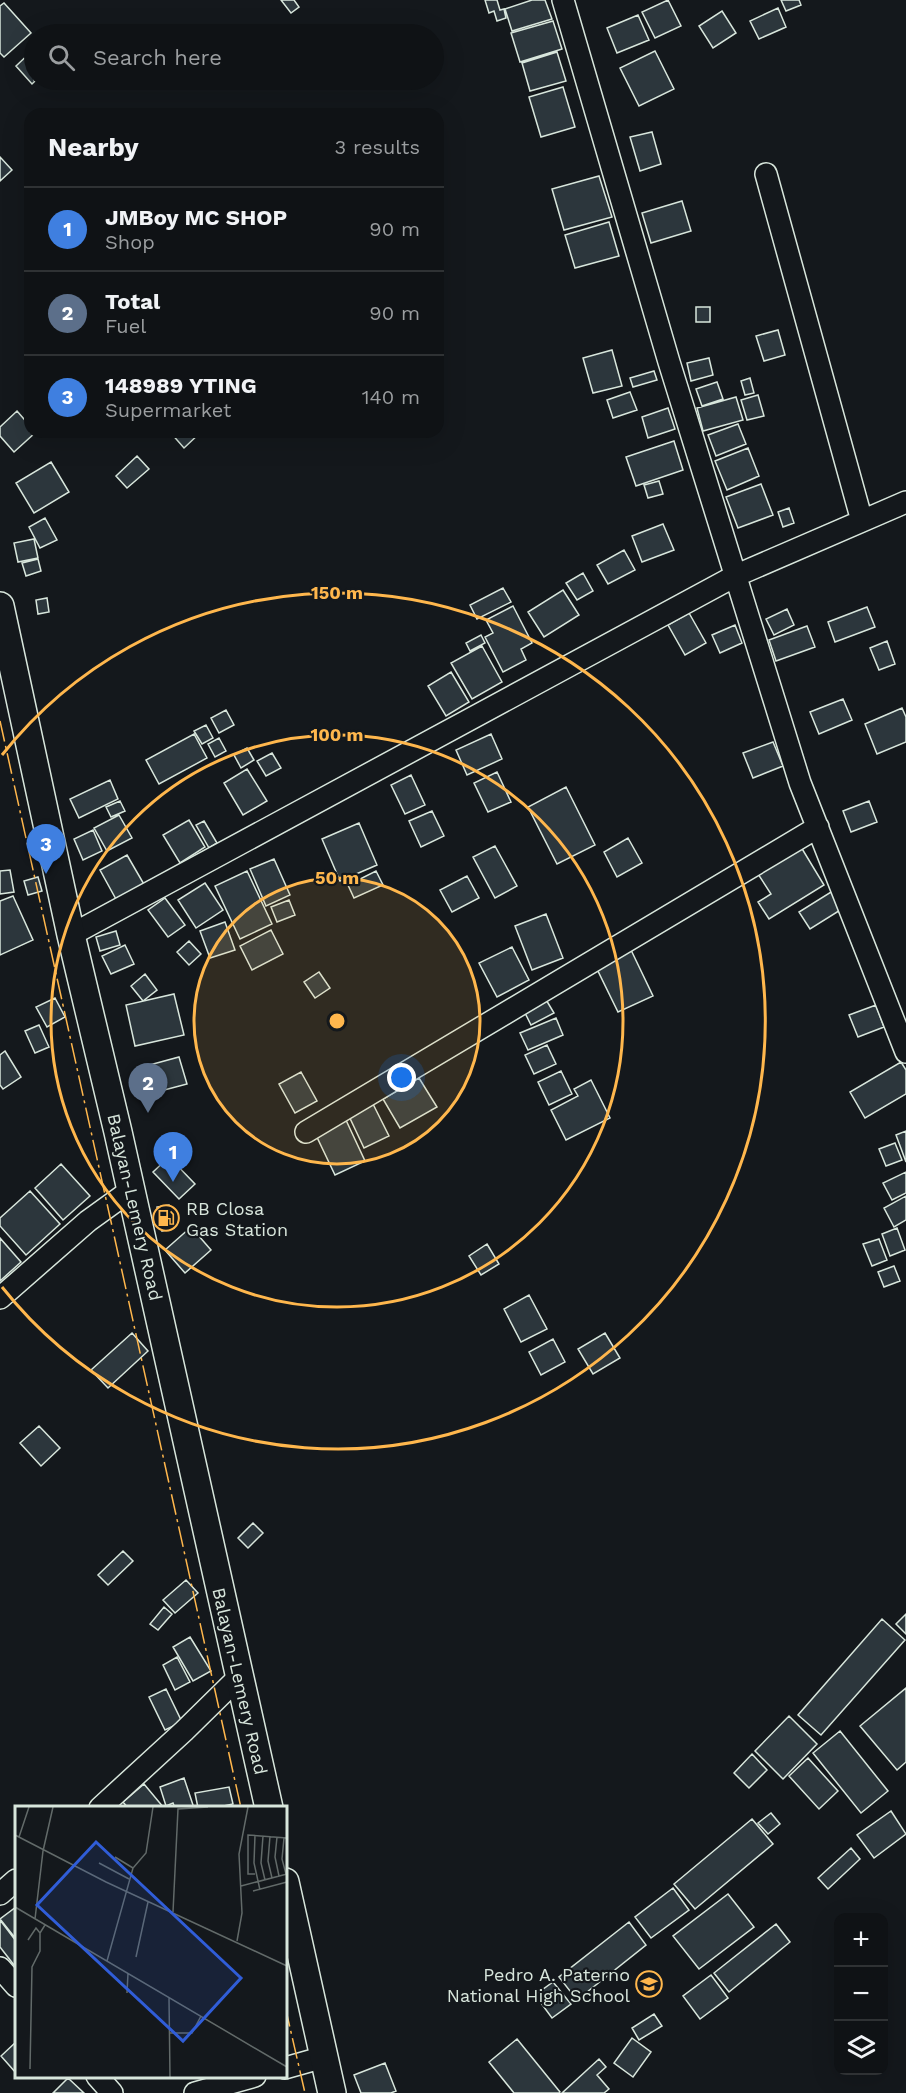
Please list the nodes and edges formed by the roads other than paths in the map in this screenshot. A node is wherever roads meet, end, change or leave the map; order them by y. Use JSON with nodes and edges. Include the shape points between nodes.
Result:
{"nodes":[{"id":1,"x":563,"y":0,"type":"edge"},
{"id":2,"x":766,"y":174,"type":"dead end"},
{"id":3,"x":906,"y":502,"type":"edge"},
{"id":4,"x":862,"y":521,"type":"junction"},
{"id":5,"x":735,"y":576,"type":"junction"},
{"id":6,"x":0,"y":606,"type":"edge"},
{"id":7,"x":818,"y":827,"type":"junction"},
{"id":8,"x":71,"y":935,"type":"junction"},
{"id":9,"x":906,"y":1052,"type":"edge"},
{"id":10,"x":306,"y":1132,"type":"dead end"},
{"id":11,"x":131,"y":1190,"type":"junction"},
{"id":12,"x":0,"y":1298,"type":"edge"},
{"id":13,"x":239,"y":1677,"type":"junction"},
{"id":14,"x":102,"y":1806,"type":"edge"},
{"id":15,"x":269,"y":1806,"type":"edge"},
{"id":16,"x":15,"y":1881,"type":"edge"},
{"id":17,"x":286,"y":1886,"type":"edge"},
{"id":18,"x":0,"y":1894,"type":"edge"},
{"id":19,"x":0,"y":1968,"type":"edge"},
{"id":20,"x":15,"y":1985,"type":"edge"},
{"id":21,"x":324,"y":2057,"type":"junction"},
{"id":22,"x":286,"y":2068,"type":"edge"},
{"id":23,"x":99,"y":2078,"type":"edge"},
{"id":24,"x":248,"y":2078,"type":"edge"},
{"id":25,"x":112,"y":2093,"type":"edge"},
{"id":26,"x":195,"y":2093,"type":"edge"},
{"id":27,"x":332,"y":2093,"type":"edge"}],
"edges":[{"from":1,"to":5,"type":"street"},
{"from":2,"to":4,"type":"street"},
{"from":3,"to":4,"type":"street"},
{"from":4,"to":5,"type":"street"},
{"from":5,"to":7,"type":"street","via":[[800,783]]},
{"from":5,"to":8,"type":"street"},
{"from":6,"to":8,"type":"main road","name":"Balayan-Lemery Road"},
{"from":7,"to":9,"type":"street"},
{"from":7,"to":10,"type":"street"},
{"from":8,"to":11,"type":"main road","name":"Balayan-Lemery Road"},
{"from":11,"to":12,"type":"street","via":[[88,1221]]},
{"from":11,"to":13,"type":"main road","name":"Balayan-Lemery Road"},
{"from":13,"to":14,"type":"street"},
{"from":13,"to":15,"type":"main road","name":"Balayan-Lemery Road"},
{"from":16,"to":18,"type":"street"},
{"from":17,"to":21,"type":"main road"},
{"from":19,"to":20,"type":"street"},
{"from":21,"to":22,"type":"street"},
{"from":21,"to":27,"type":"main road"},
{"from":23,"to":25,"type":"street"},
{"from":24,"to":26,"type":"street"}]}
